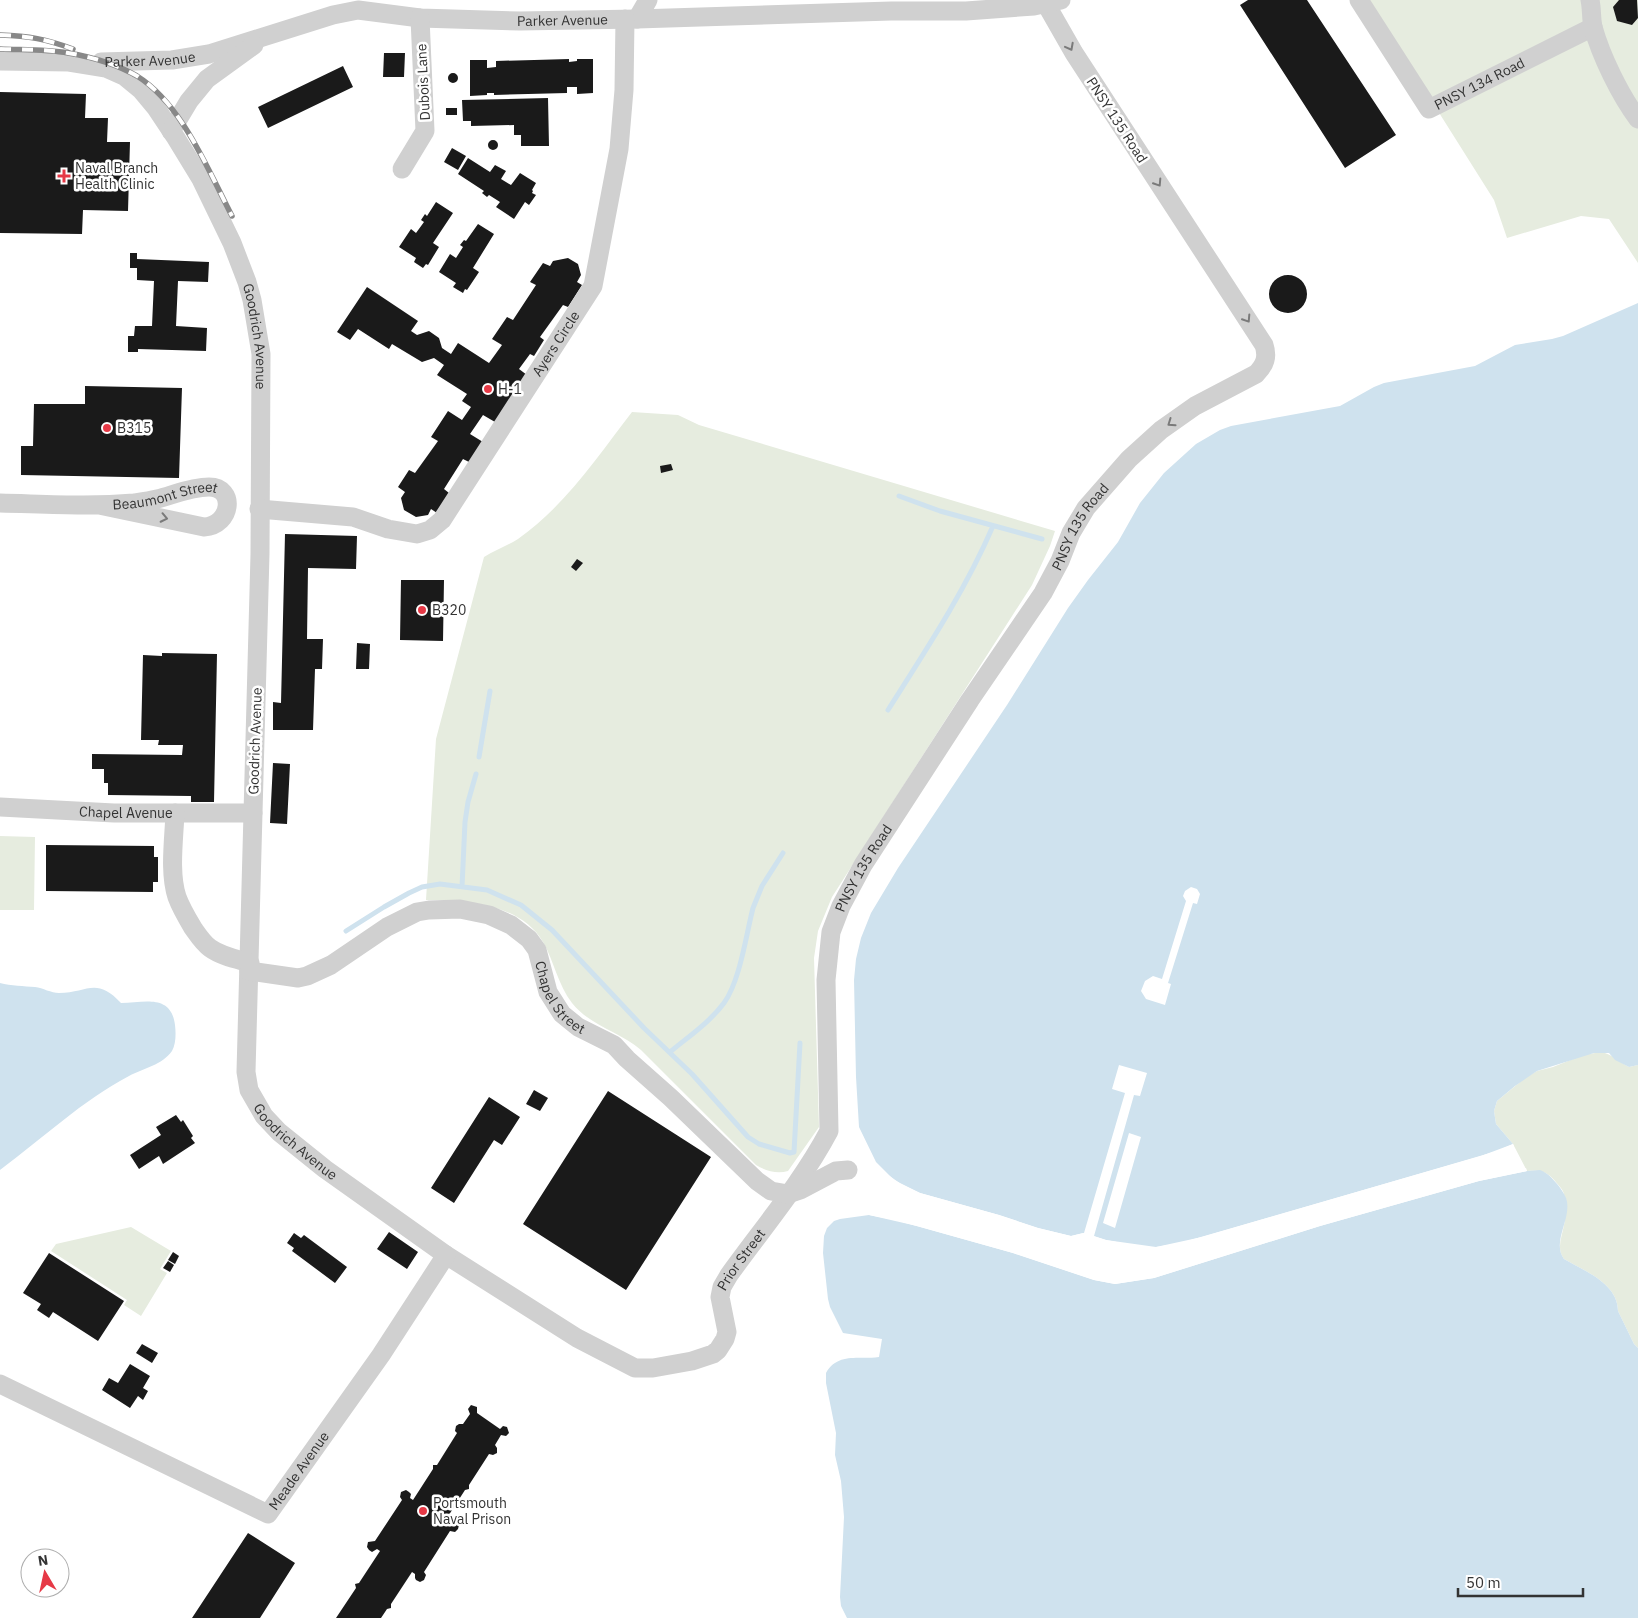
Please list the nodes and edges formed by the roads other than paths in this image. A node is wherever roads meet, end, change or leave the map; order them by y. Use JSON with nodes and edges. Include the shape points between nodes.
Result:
{"nodes":[{"id":1,"x":648,"y":0,"type":"edge"},
{"id":2,"x":1359,"y":0,"type":"edge"},
{"id":3,"x":1590,"y":0,"type":"edge"},
{"id":4,"x":1054,"y":2,"type":"edge"},
{"id":5,"x":420,"y":18,"type":"junction"},
{"id":6,"x":631,"y":19,"type":"junction"},
{"id":7,"x":1593,"y":27,"type":"junction"},
{"id":8,"x":266,"y":37,"type":"junction"},
{"id":9,"x":0,"y":60,"type":"edge"},
{"id":10,"x":69,"y":62,"type":"junction"},
{"id":11,"x":1638,"y":119,"type":"edge"},
{"id":12,"x":171,"y":131,"type":"junction"},
{"id":13,"x":402,"y":169,"type":"dead end"},
{"id":14,"x":0,"y":503,"type":"edge"},
{"id":15,"x":99,"y":505,"type":"junction"},
{"id":16,"x":260,"y":509,"type":"junction"},
{"id":17,"x":0,"y":807,"type":"edge"},
{"id":18,"x":175,"y":814,"type":"junction"},
{"id":19,"x":253,"y":814,"type":"junction"},
{"id":20,"x":250,"y":967,"type":"junction"},
{"id":21,"x":828,"y":1131,"type":"joint"},
{"id":22,"x":848,"y":1170,"type":"dead end"},
{"id":23,"x":788,"y":1194,"type":"junction"},
{"id":24,"x":446,"y":1255,"type":"junction"},
{"id":25,"x":635,"y":1368,"type":"joint"},
{"id":26,"x":0,"y":1384,"type":"edge"}],
"edges":[{"from":1,"to":6,"type":"street"},
{"from":2,"to":7,"type":"street","name":"PNSY 134 Road","via":[[1429,109]]},
{"from":3,"to":7,"type":"street"},
{"from":4,"to":6,"type":"street","name":"Parker Avenue","via":[[966,12],[891,11]]},
{"from":4,"to":21,"type":"street","name":"PNSY 135 Road","one_way":true,"via":[[1074,54],[1264,345],[1266,361],[1256,374],[1195,406],[1162,430],[1130,459],[1086,508],[1043,593],[863,865],[831,932],[826,988]]},
{"from":5,"to":6,"type":"street","name":"Parker Avenue","via":[[520,21]]},
{"from":5,"to":8,"type":"street","name":"Parker Avenue","via":[[348,11]]},
{"from":5,"to":13,"type":"street","name":"Dubois Lane","via":[[425,131]]},
{"from":6,"to":16,"type":"street","name":"Ayers Circle","via":[[620,149],[593,286],[442,520],[430,530],[417,534],[388,529],[353,517]]},
{"from":7,"to":11,"type":"street","via":[[1619,89]]},
{"from":8,"to":10,"type":"street","name":"Parker Avenue","via":[[190,58]]},
{"from":8,"to":12,"type":"street","via":[[207,79]]},
{"from":9,"to":10,"type":"street","name":"Goodrich Avenue"},
{"from":10,"to":12,"type":"street","name":"Goodrich Avenue","via":[[106,68],[132,81]]},
{"from":12,"to":16,"type":"street","name":"Goodrich Avenue","via":[[217,210],[252,300],[261,354]]},
{"from":14,"to":15,"type":"street","name":"Beaumont Street"},
{"from":15,"to":15,"type":"street","name":"Beaumont Street","one_way":true,"via":[[211,527],[220,521],[227,509],[227,499],[221,491],[208,487],[155,500]]},
{"from":16,"to":19,"type":"street","name":"Goodrich Avenue"},
{"from":17,"to":18,"type":"street","name":"Chapel Avenue"},
{"from":18,"to":19,"type":"street","name":"Chapel Avenue"},
{"from":18,"to":20,"type":"street","name":"Chapel Street","via":[[174,874],[181,906],[203,942],[219,954]]},
{"from":19,"to":20,"type":"street","name":"Goodrich Avenue"},
{"from":20,"to":23,"type":"street","name":"Chapel Street","via":[[298,978],[331,965],[397,920],[417,912],[460,909],[489,915],[511,925],[529,939],[537,950],[548,992],[562,1014],[578,1027],[614,1045],[757,1181],[772,1191]]},
{"from":20,"to":24,"type":"street","name":"Goodrich Avenue","via":[[246,1072],[249,1090],[264,1116],[325,1169]]},
{"from":21,"to":23,"type":"street","name":"Prior Street"},
{"from":22,"to":23,"type":"street","via":[[836,1171]]},
{"from":23,"to":25,"type":"street","name":"Prior Street","via":[[722,1287],[720,1297],[726,1332],[718,1350],[692,1361]]},
{"from":24,"to":25,"type":"street","name":"Goodrich Avenue","via":[[577,1338]]},
{"from":24,"to":26,"type":"street","name":"Meade Avenue","via":[[381,1355],[268,1514]]}]}
